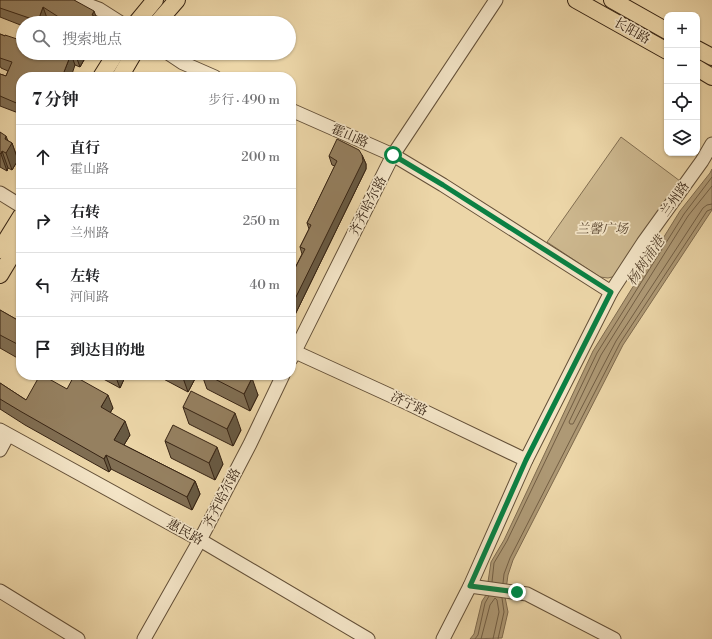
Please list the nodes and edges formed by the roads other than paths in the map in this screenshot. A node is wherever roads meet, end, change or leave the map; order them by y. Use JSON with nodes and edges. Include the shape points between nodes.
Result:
{"nodes":[{"id":1,"x":74,"y":0,"type":"edge"},
{"id":2,"x":155,"y":0,"type":"edge"},
{"id":3,"x":177,"y":0,"type":"edge"},
{"id":4,"x":496,"y":0,"type":"edge"},
{"id":5,"x":576,"y":0,"type":"edge"},
{"id":6,"x":612,"y":0,"type":"edge"},
{"id":7,"x":110,"y":16,"type":"edge"},
{"id":8,"x":142,"y":16,"type":"edge"},
{"id":9,"x":163,"y":16,"type":"edge"},
{"id":10,"x":664,"y":30,"type":"edge"},
{"id":11,"x":664,"y":49,"type":"edge"},
{"id":12,"x":700,"y":51,"type":"edge"},
{"id":13,"x":712,"y":57,"type":"edge"},
{"id":14,"x":112,"y":60,"type":"edge"},
{"id":15,"x":130,"y":60,"type":"edge"},
{"id":16,"x":178,"y":60,"type":"edge"},
{"id":17,"x":700,"y":70,"type":"edge"},
{"id":18,"x":104,"y":72,"type":"edge"},
{"id":19,"x":123,"y":72,"type":"edge"},
{"id":20,"x":204,"y":72,"type":"edge"},
{"id":21,"x":712,"y":77,"type":"edge"},
{"id":22,"x":296,"y":112,"type":"edge"},
{"id":23,"x":712,"y":144,"type":"edge"},
{"id":24,"x":393,"y":155,"type":"junction"},
{"id":25,"x":0,"y":193,"type":"edge"},
{"id":26,"x":16,"y":203,"type":"edge"},
{"id":27,"x":16,"y":224,"type":"edge"},
{"id":28,"x":16,"y":248,"type":"edge"},
{"id":29,"x":0,"y":250,"type":"edge"},
{"id":30,"x":0,"y":275,"type":"edge"},
{"id":31,"x":611,"y":292,"type":"junction"},
{"id":32,"x":296,"y":346,"type":"edge"},
{"id":33,"x":296,"y":356,"type":"edge"},
{"id":34,"x":281,"y":380,"type":"edge"},
{"id":35,"x":4,"y":432,"type":"edge"},
{"id":36,"x":0,"y":450,"type":"edge"},
{"id":37,"x":526,"y":460,"type":"junction"},
{"id":38,"x":200,"y":540,"type":"junction"},
{"id":39,"x":470,"y":586,"type":"junction"},
{"id":40,"x":0,"y":591,"type":"edge"},
{"id":41,"x":78,"y":639,"type":"edge"},
{"id":42,"x":144,"y":639,"type":"edge"},
{"id":43,"x":368,"y":639,"type":"edge"},
{"id":44,"x":443,"y":639,"type":"edge"},
{"id":45,"x":614,"y":639,"type":"edge"}],
"edges":[{"from":1,"to":7,"type":"street","via":[[100,9]]},
{"from":2,"to":8,"type":"main road"},
{"from":3,"to":9,"type":"main road"},
{"from":4,"to":24,"type":"street","name":"齐齐哈尔路"},
{"from":5,"to":11,"type":"main road","name":"长阳路"},
{"from":6,"to":10,"type":"main road","name":"长阳路"},
{"from":12,"to":13,"type":"main road"},
{"from":14,"to":18,"type":"main road"},
{"from":15,"to":19,"type":"main road"},
{"from":16,"to":20,"type":"street"},
{"from":17,"to":21,"type":"main road"},
{"from":22,"to":24,"type":"street","name":"霍山路"},
{"from":23,"to":31,"type":"street","name":"兰州路"},
{"from":24,"to":31,"type":"street","name":"霍山路"},
{"from":24,"to":32,"type":"street","name":"齐齐哈尔路"},
{"from":25,"to":26,"type":"street"},
{"from":27,"to":29,"type":"main road"},
{"from":28,"to":30,"type":"main road"},
{"from":31,"to":37,"type":"street","name":"兰州路"},
{"from":33,"to":37,"type":"street","name":"济宁路","via":[[407,403]]},
{"from":34,"to":38,"type":"street","name":"齐齐哈尔路"},
{"from":35,"to":36,"type":"street"},
{"from":35,"to":38,"type":"street","name":"惠民路"},
{"from":37,"to":39,"type":"street","name":"兰州路"},
{"from":38,"to":42,"type":"street","name":"齐齐哈尔路"},
{"from":38,"to":43,"type":"street","name":"惠民路"},
{"from":39,"to":44,"type":"street","name":"兰州路"},
{"from":39,"to":45,"type":"street","via":[[531,596]]},
{"from":40,"to":41,"type":"street"}]}
